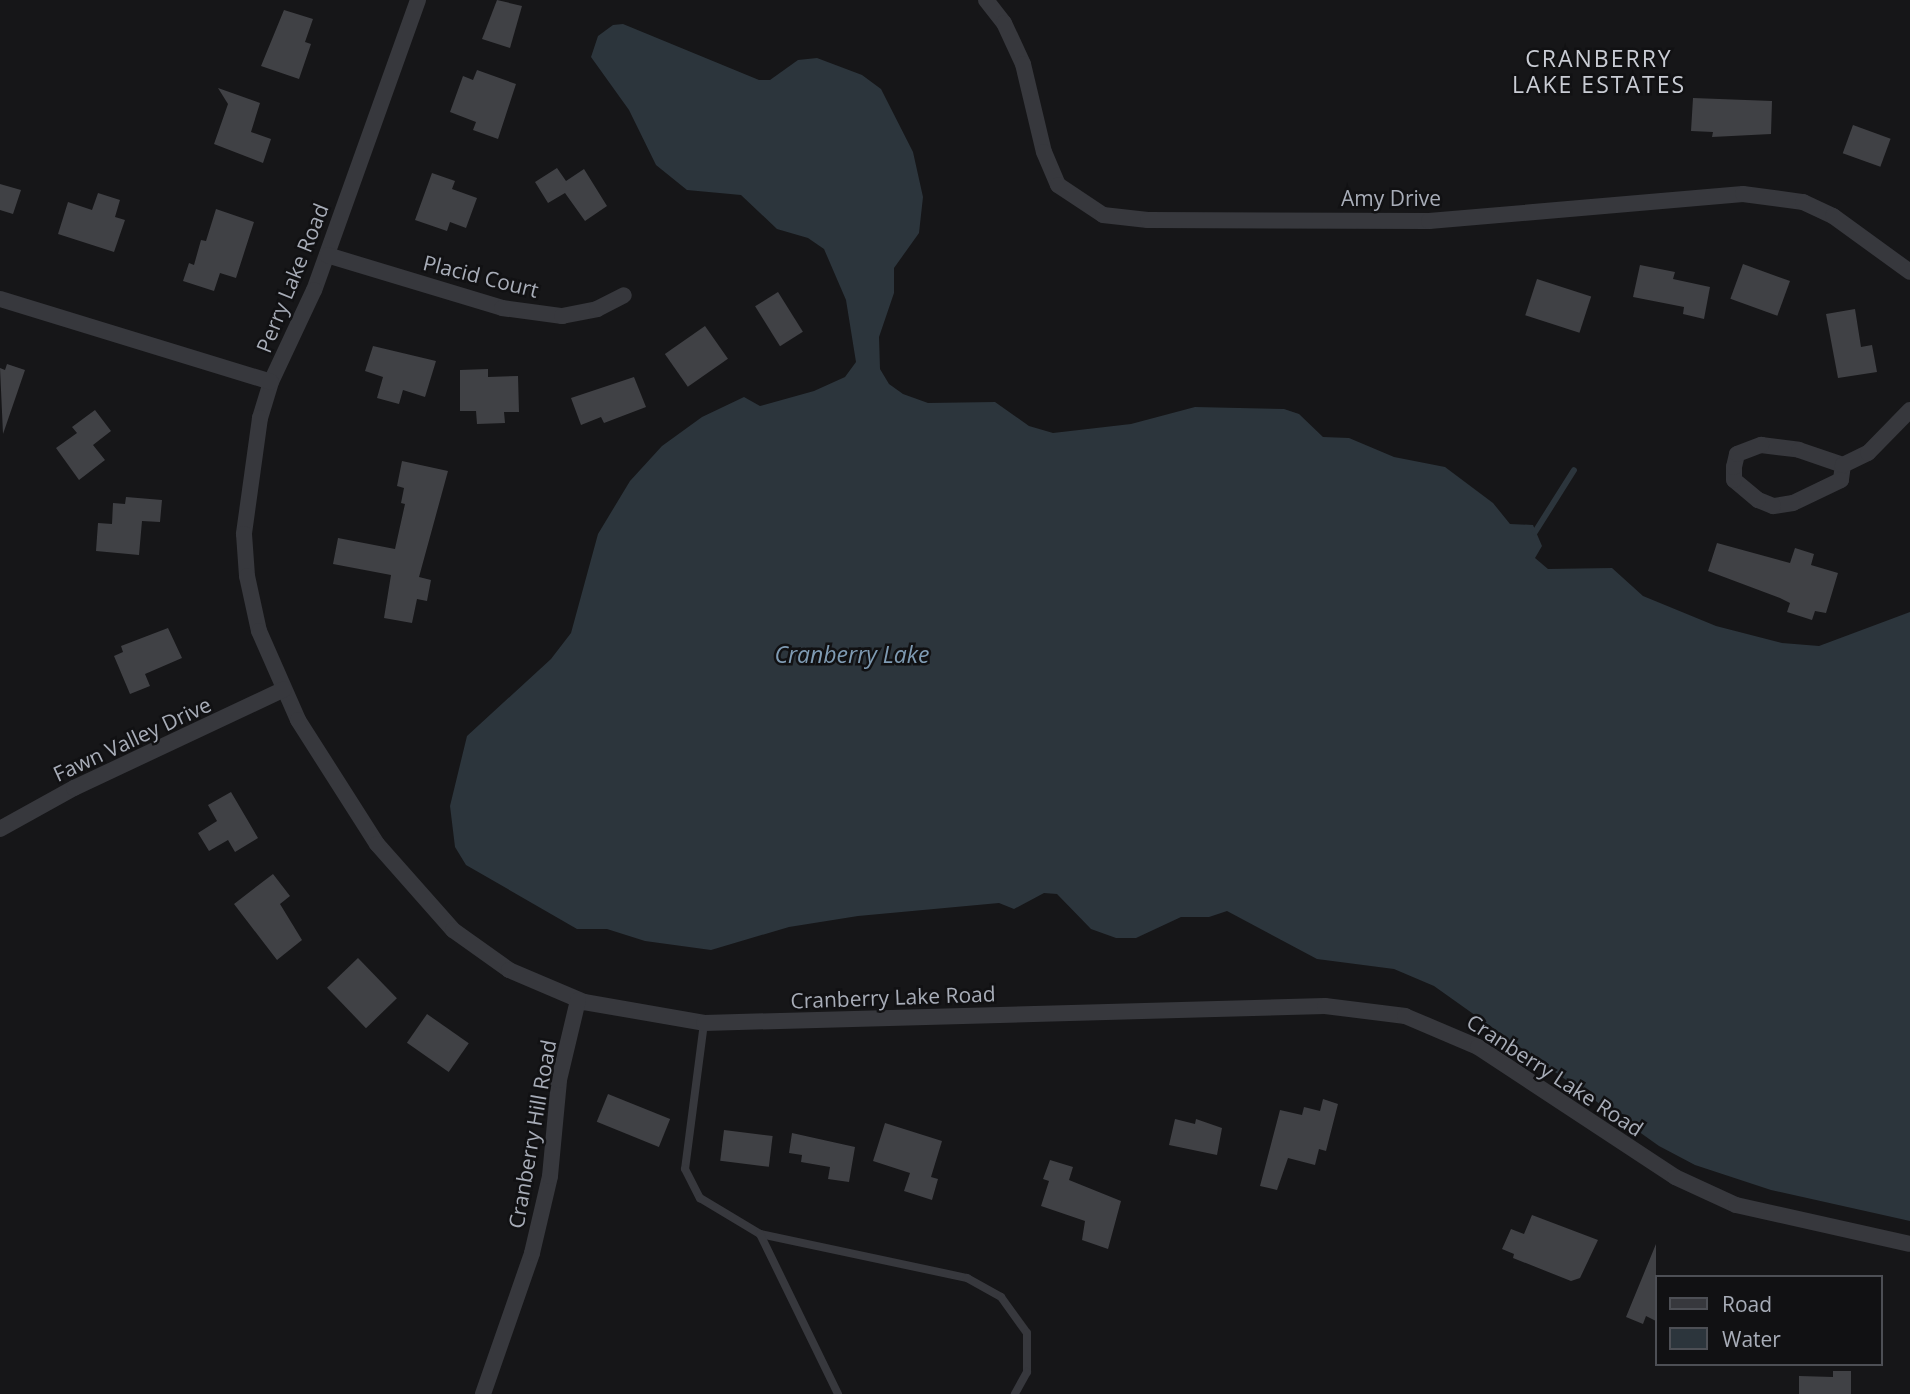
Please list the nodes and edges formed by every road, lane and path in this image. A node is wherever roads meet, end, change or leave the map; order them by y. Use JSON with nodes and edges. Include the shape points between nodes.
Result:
{"nodes":[{"id":1,"x":418,"y":0,"type":"edge"},
{"id":2,"x":986,"y":0,"type":"edge"},
{"id":3,"x":327,"y":255,"type":"junction"},
{"id":4,"x":1910,"y":272,"type":"edge"},
{"id":5,"x":624,"y":295,"type":"dead end"},
{"id":6,"x":0,"y":299,"type":"edge"},
{"id":7,"x":271,"y":382,"type":"junction"},
{"id":8,"x":1910,"y":410,"type":"edge"},
{"id":9,"x":1843,"y":465,"type":"junction"},
{"id":10,"x":284,"y":689,"type":"junction"},
{"id":11,"x":0,"y":829,"type":"edge"},
{"id":12,"x":578,"y":1000,"type":"junction"},
{"id":13,"x":704,"y":1023,"type":"junction"},
{"id":14,"x":760,"y":1234,"type":"junction"},
{"id":15,"x":1910,"y":1244,"type":"edge"},
{"id":16,"x":483,"y":1394,"type":"edge"},
{"id":17,"x":838,"y":1394,"type":"edge"},
{"id":18,"x":1015,"y":1394,"type":"edge"}],
"edges":[{"from":1,"to":3,"type":"street","name":"Perry Lake Road"},
{"from":2,"to":4,"type":"street","name":"Amy Drive","via":[[1004,23],[1023,64],[1044,152],[1058,185],[1103,215],[1148,220],[1429,221],[1743,194],[1803,202],[1833,216],[1878,244]]},
{"from":3,"to":5,"type":"street","name":"Placid Court","via":[[502,308],[550,314],[597,309]]},
{"from":3,"to":7,"type":"street","name":"Perry Lake Road","via":[[295,337]]},
{"from":6,"to":7,"type":"street","name":"Perry Lake Road"},
{"from":7,"to":10,"type":"street","name":"Cranberry Lake Road","via":[[260,418],[244,534],[259,631]]},
{"from":8,"to":9,"type":"street","via":[[1868,453]]},
{"from":9,"to":9,"type":"street","via":[[1841,480],[1832,487],[1773,506],[1734,480],[1737,454],[1761,445],[1799,450]]},
{"from":10,"to":11,"type":"street","name":"Fawn Valley Drive","via":[[74,788]]},
{"from":10,"to":12,"type":"street","name":"Cranberry Lake Road","via":[[338,786],[410,885],[453,930],[509,970]]},
{"from":12,"to":13,"type":"street","name":"Cranberry Lake Road"},
{"from":12,"to":16,"type":"street","name":"Cranberry Hill Road","via":[[559,1080],[550,1177],[533,1253]]},
{"from":13,"to":14,"type":"lane","via":[[685,1169],[700,1198]]},
{"from":13,"to":15,"type":"street","name":"Cranberry Lake Road","via":[[1369,1009],[1405,1016],[1465,1041],[1675,1177],[1735,1205]]},
{"from":14,"to":17,"type":"lane"},
{"from":14,"to":18,"type":"lane","via":[[967,1278],[1001,1297],[1027,1334],[1027,1372]]}]}
